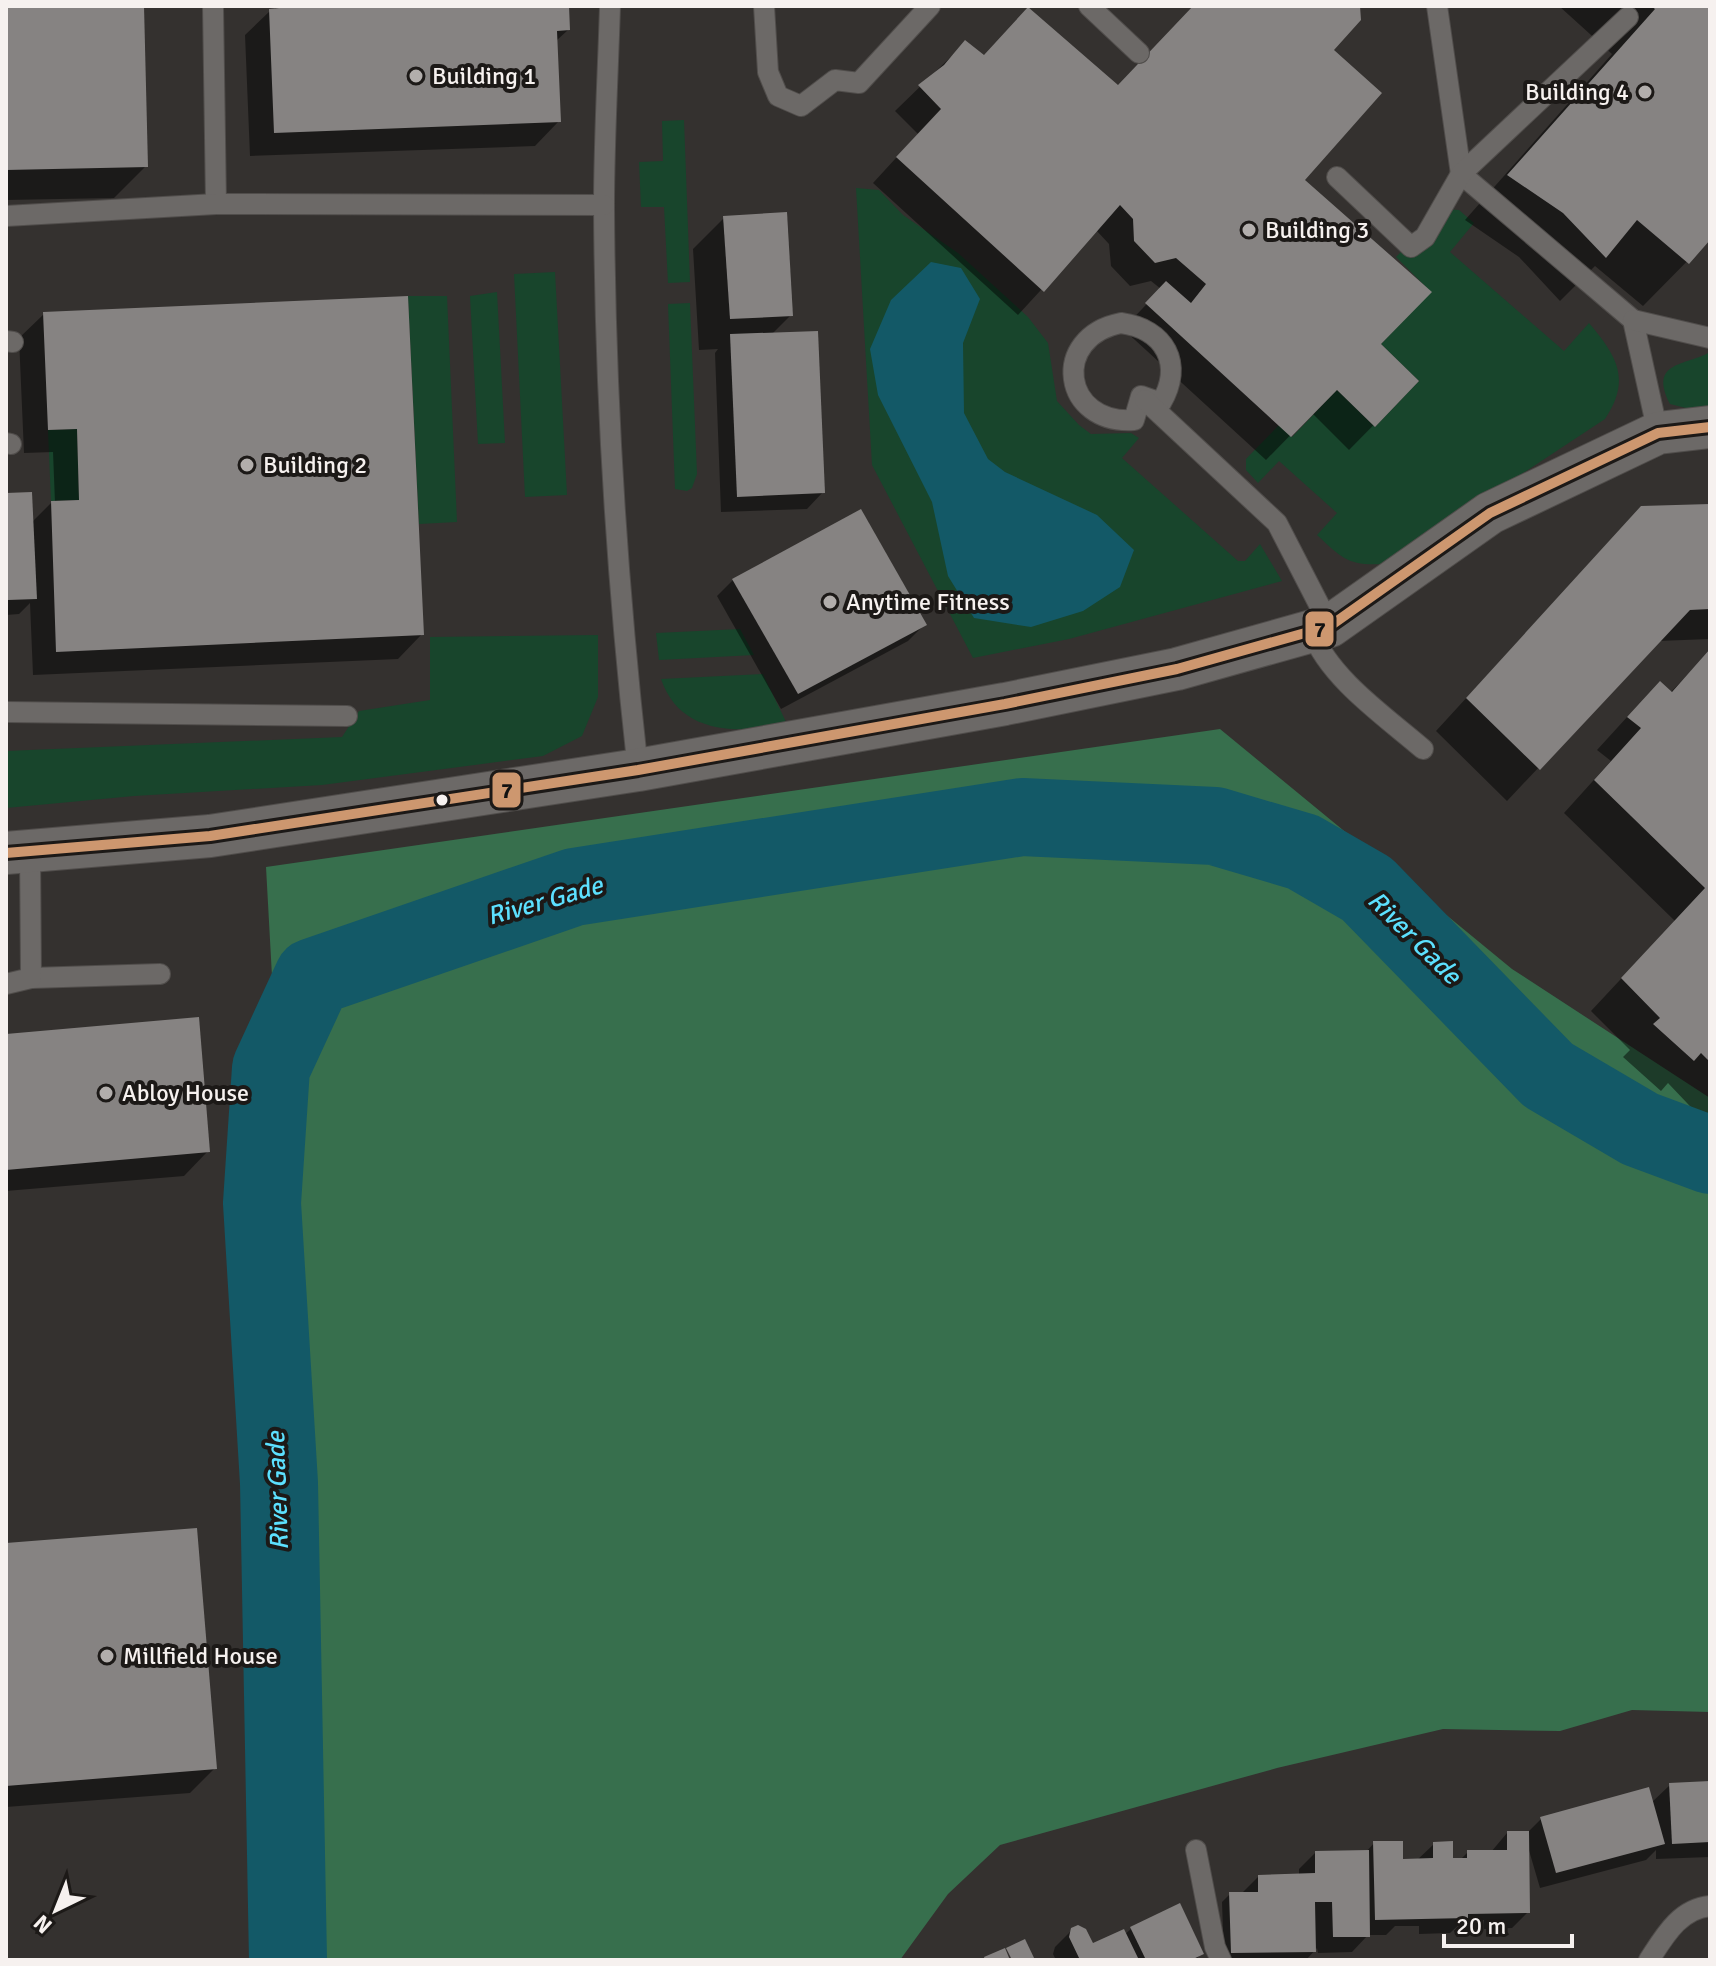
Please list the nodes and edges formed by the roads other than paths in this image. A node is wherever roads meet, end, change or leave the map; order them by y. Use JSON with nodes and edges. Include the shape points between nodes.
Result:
{"nodes":[{"id":1,"x":213,"y":6,"type":"edge"},
{"id":2,"x":610,"y":6,"type":"edge"},
{"id":3,"x":764,"y":6,"type":"edge"},
{"id":4,"x":930,"y":6,"type":"edge"},
{"id":5,"x":1089,"y":6,"type":"edge"},
{"id":6,"x":1437,"y":6,"type":"edge"},
{"id":7,"x":1628,"y":17,"type":"dead end"},
{"id":8,"x":1139,"y":53,"type":"dead end"},
{"id":9,"x":1461,"y":174,"type":"junction"},
{"id":10,"x":1337,"y":177,"type":"dead end"},
{"id":11,"x":216,"y":204,"type":"junction"},
{"id":12,"x":604,"y":205,"type":"junction"},
{"id":13,"x":6,"y":216,"type":"edge"},
{"id":14,"x":1633,"y":320,"type":"junction"},
{"id":15,"x":1710,"y":338,"type":"edge"},
{"id":16,"x":1141,"y":396,"type":"junction"},
{"id":17,"x":1710,"y":427,"type":"edge"},
{"id":18,"x":1658,"y":433,"type":"junction"},
{"id":19,"x":1321,"y":629,"type":"junction"},
{"id":20,"x":6,"y":712,"type":"edge"},
{"id":21,"x":347,"y":716,"type":"dead end"},
{"id":22,"x":1423,"y":749,"type":"dead end"},
{"id":23,"x":638,"y":770,"type":"junction"},
{"id":24,"x":18,"y":852,"type":"edge"},
{"id":25,"x":160,"y":974,"type":"dead end"},
{"id":26,"x":31,"y":978,"type":"junction"},
{"id":27,"x":6,"y":984,"type":"edge"},
{"id":28,"x":1196,"y":1850,"type":"dead end"},
{"id":29,"x":1710,"y":1906,"type":"edge"},
{"id":30,"x":1221,"y":1960,"type":"edge"},
{"id":31,"x":1649,"y":1960,"type":"edge"}],
"edges":[{"from":1,"to":11,"type":"lane"},
{"from":2,"to":12,"type":"lane"},
{"from":3,"to":4,"type":"lane","via":[[768,72],[778,96],[801,106],[835,80],[859,83]]},
{"from":5,"to":8,"type":"lane"},
{"from":6,"to":9,"type":"lane"},
{"from":7,"to":9,"type":"lane"},
{"from":9,"to":10,"type":"lane","via":[[1425,237],[1411,247]]},
{"from":9,"to":14,"type":"lane"},
{"from":11,"to":12,"type":"lane"},
{"from":11,"to":13,"type":"lane"},
{"from":12,"to":23,"type":"lane","via":[[613,500]]},
{"from":14,"to":15,"type":"lane"},
{"from":14,"to":18,"type":"lane"},
{"from":16,"to":16,"type":"lane","via":[[1134,420],[1100,417],[1087,406],[1077,392],[1073,365],[1092,334],[1106,326],[1130,324],[1152,332],[1163,344],[1170,358],[1169,389],[1161,403]]},
{"from":16,"to":19,"type":"lane","via":[[1277,523]]},
{"from":17,"to":18,"type":"street"},
{"from":18,"to":19,"type":"street","via":[[1490,513]]},
{"from":19,"to":22,"type":"lane","via":[[1319,650]]},
{"from":19,"to":23,"type":"street","via":[[1177,669]]},
{"from":20,"to":21,"type":"lane"},
{"from":23,"to":24,"type":"street","via":[[210,836]]},
{"from":24,"to":26,"type":"lane"},
{"from":25,"to":26,"type":"lane"},
{"from":26,"to":27,"type":"lane"},
{"from":28,"to":30,"type":"lane"},
{"from":29,"to":31,"type":"lane","via":[[1677,1921]]}]}
